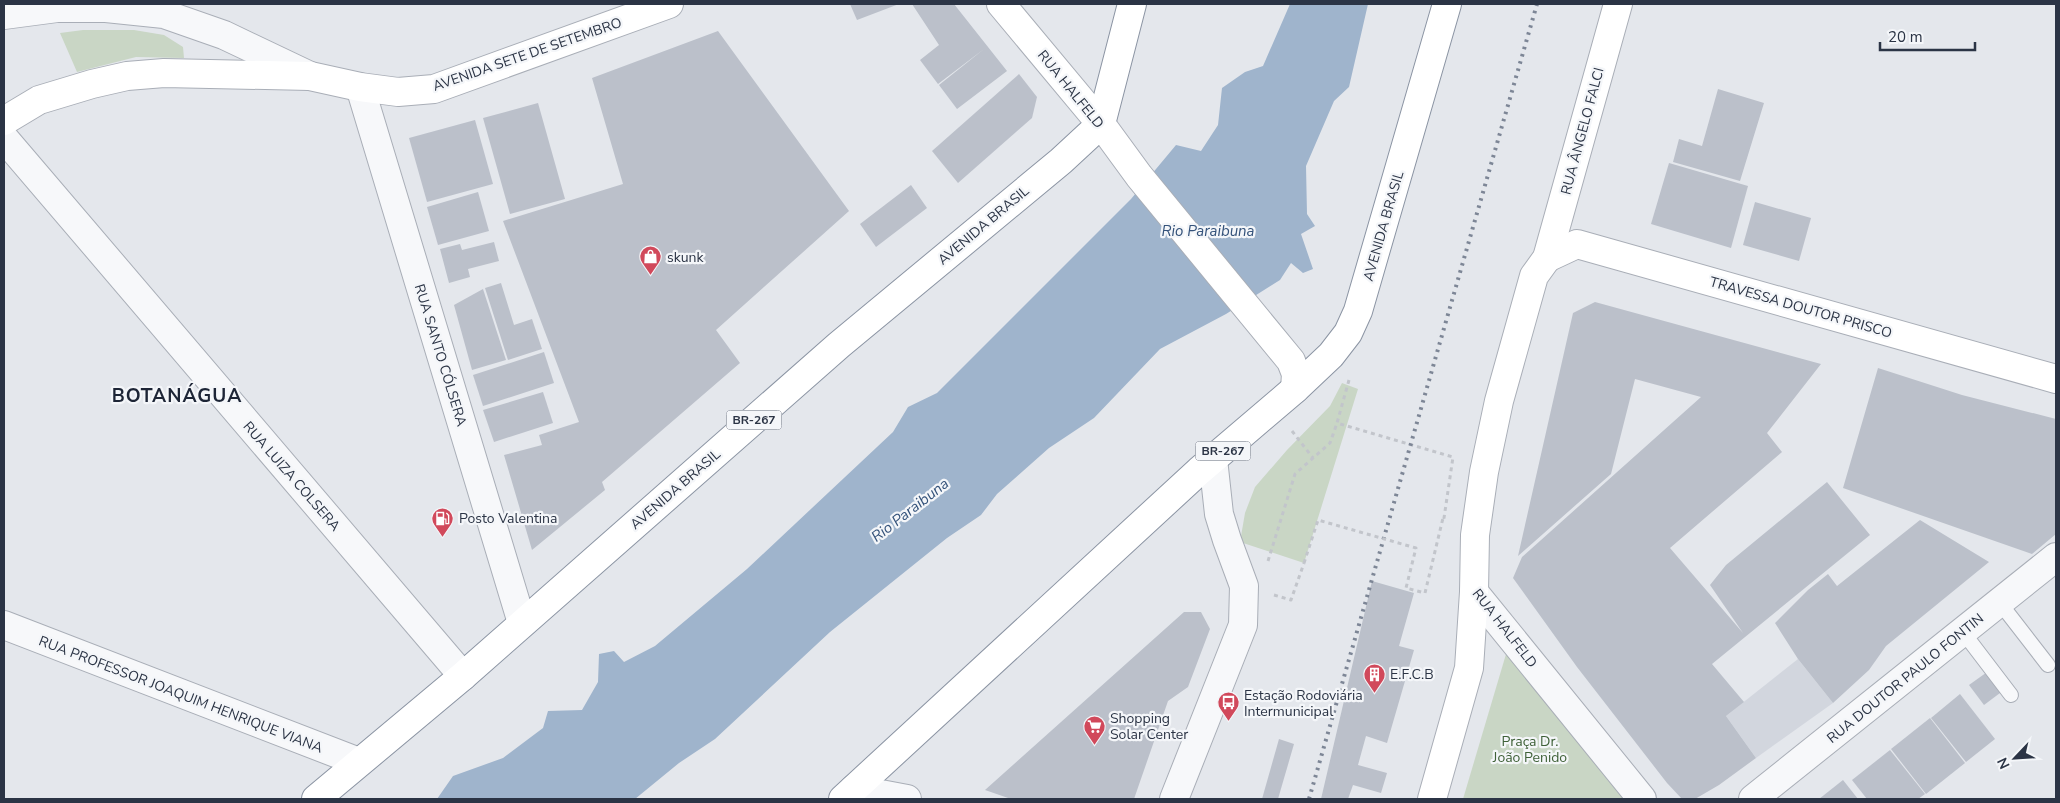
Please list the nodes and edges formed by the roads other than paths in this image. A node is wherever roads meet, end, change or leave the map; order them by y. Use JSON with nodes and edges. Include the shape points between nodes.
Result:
{"nodes":[{"id":1,"x":669,"y":4,"type":"edge"},
{"id":2,"x":1001,"y":4,"type":"edge"},
{"id":3,"x":1132,"y":4,"type":"edge"},
{"id":4,"x":1447,"y":4,"type":"edge"},
{"id":5,"x":1618,"y":4,"type":"edge"},
{"id":6,"x":4,"y":15,"type":"edge"},
{"id":7,"x":310,"y":76,"type":"junction"},
{"id":8,"x":360,"y":87,"type":"junction"},
{"id":9,"x":4,"y":121,"type":"edge"},
{"id":10,"x":1101,"y":124,"type":"junction"},
{"id":11,"x":4,"y":138,"type":"edge"},
{"id":12,"x":1547,"y":258,"type":"junction"},
{"id":13,"x":2056,"y":379,"type":"edge"},
{"id":14,"x":1295,"y":389,"type":"junction"},
{"id":15,"x":1213,"y":459,"type":"junction"},
{"id":16,"x":2056,"y":557,"type":"edge"},
{"id":17,"x":1474,"y":592,"type":"junction"},
{"id":18,"x":2000,"y":603,"type":"junction"},
{"id":19,"x":522,"y":623,"type":"junction"},
{"id":20,"x":4,"y":625,"type":"edge"},
{"id":21,"x":1963,"y":632,"type":"junction"},
{"id":22,"x":2048,"y":665,"type":"dead end"},
{"id":23,"x":463,"y":676,"type":"junction"},
{"id":24,"x":2011,"y":695,"type":"dead end"},
{"id":25,"x":359,"y":762,"type":"junction"},
{"id":26,"x":848,"y":794,"type":"edge"},
{"id":27,"x":316,"y":799,"type":"edge"},
{"id":28,"x":907,"y":799,"type":"edge"},
{"id":29,"x":1174,"y":799,"type":"edge"},
{"id":30,"x":1432,"y":799,"type":"edge"},
{"id":31,"x":1642,"y":799,"type":"edge"},
{"id":32,"x":1753,"y":799,"type":"edge"}],
"edges":[{"from":1,"to":8,"type":"main road","name":"AVENIDA SETE DE SETEMBRO","via":[[434,89],[398,92]]},
{"from":2,"to":10,"type":"main road","name":"RUA HALFELD"},
{"from":3,"to":10,"type":"main road"},
{"from":4,"to":14,"type":"main road","name":"AVENIDA BRASIL","number":"BR-267","via":[[1358,311],[1348,333],[1331,355]]},
{"from":5,"to":12,"type":"main road","name":"RUA ÂNGELO FALCI"},
{"from":6,"to":7,"type":"street","via":[[57,8],[106,8],[164,14],[224,35]]},
{"from":7,"to":8,"type":"main road","name":"AVENIDA SETE DE SETEMBRO"},
{"from":7,"to":9,"type":"main road","name":"AVENIDA SETE DE SETEMBRO","via":[[164,73],[127,76],[40,100]]},
{"from":8,"to":19,"type":"street","name":"RUA SANTO CÓLSERA"},
{"from":10,"to":14,"type":"main road","name":"RUA HALFELD","via":[[1139,176],[1291,361],[1296,374]]},
{"from":10,"to":19,"type":"main road","name":"AVENIDA BRASIL","number":"BR-267","via":[[839,345]]},
{"from":11,"to":23,"type":"street","name":"RUA LUIZA COLSERA"},
{"from":12,"to":13,"type":"main road","name":"TRAVESSA DOUTOR PRISCO","via":[[1577,244]]},
{"from":12,"to":17,"type":"main road","via":[[1534,276],[1499,401],[1475,535]]},
{"from":14,"to":15,"type":"main road","name":"AVENIDA BRASIL","number":"BR-267"},
{"from":15,"to":26,"type":"main road","name":"AVENIDA BRASIL","number":"BR-267"},
{"from":15,"to":29,"type":"street","via":[[1219,514],[1227,540],[1252,588],[1242,625]]},
{"from":16,"to":18,"type":"street","name":"RUA DOUTOR PAULO FONTIN"},
{"from":17,"to":30,"type":"main road","via":[[1469,668]]},
{"from":17,"to":31,"type":"street","name":"RUA HALFELD"},
{"from":18,"to":21,"type":"street","name":"RUA DOUTOR PAULO FONTIN"},
{"from":18,"to":22,"type":"lane"},
{"from":19,"to":23,"type":"main road","name":"AVENIDA BRASIL","number":"BR-267"},
{"from":20,"to":25,"type":"street","name":"RUA PROFESSOR JOAQUIM HENRIQUE VIANA"},
{"from":21,"to":24,"type":"lane"},
{"from":21,"to":32,"type":"street","name":"RUA DOUTOR PAULO FONTIN"},
{"from":23,"to":25,"type":"main road","name":"AVENIDA BRASIL","number":"BR-267"},
{"from":25,"to":27,"type":"main road","name":"AVENIDA BRASIL","number":"BR-267"},
{"from":26,"to":28,"type":"street"}]}
